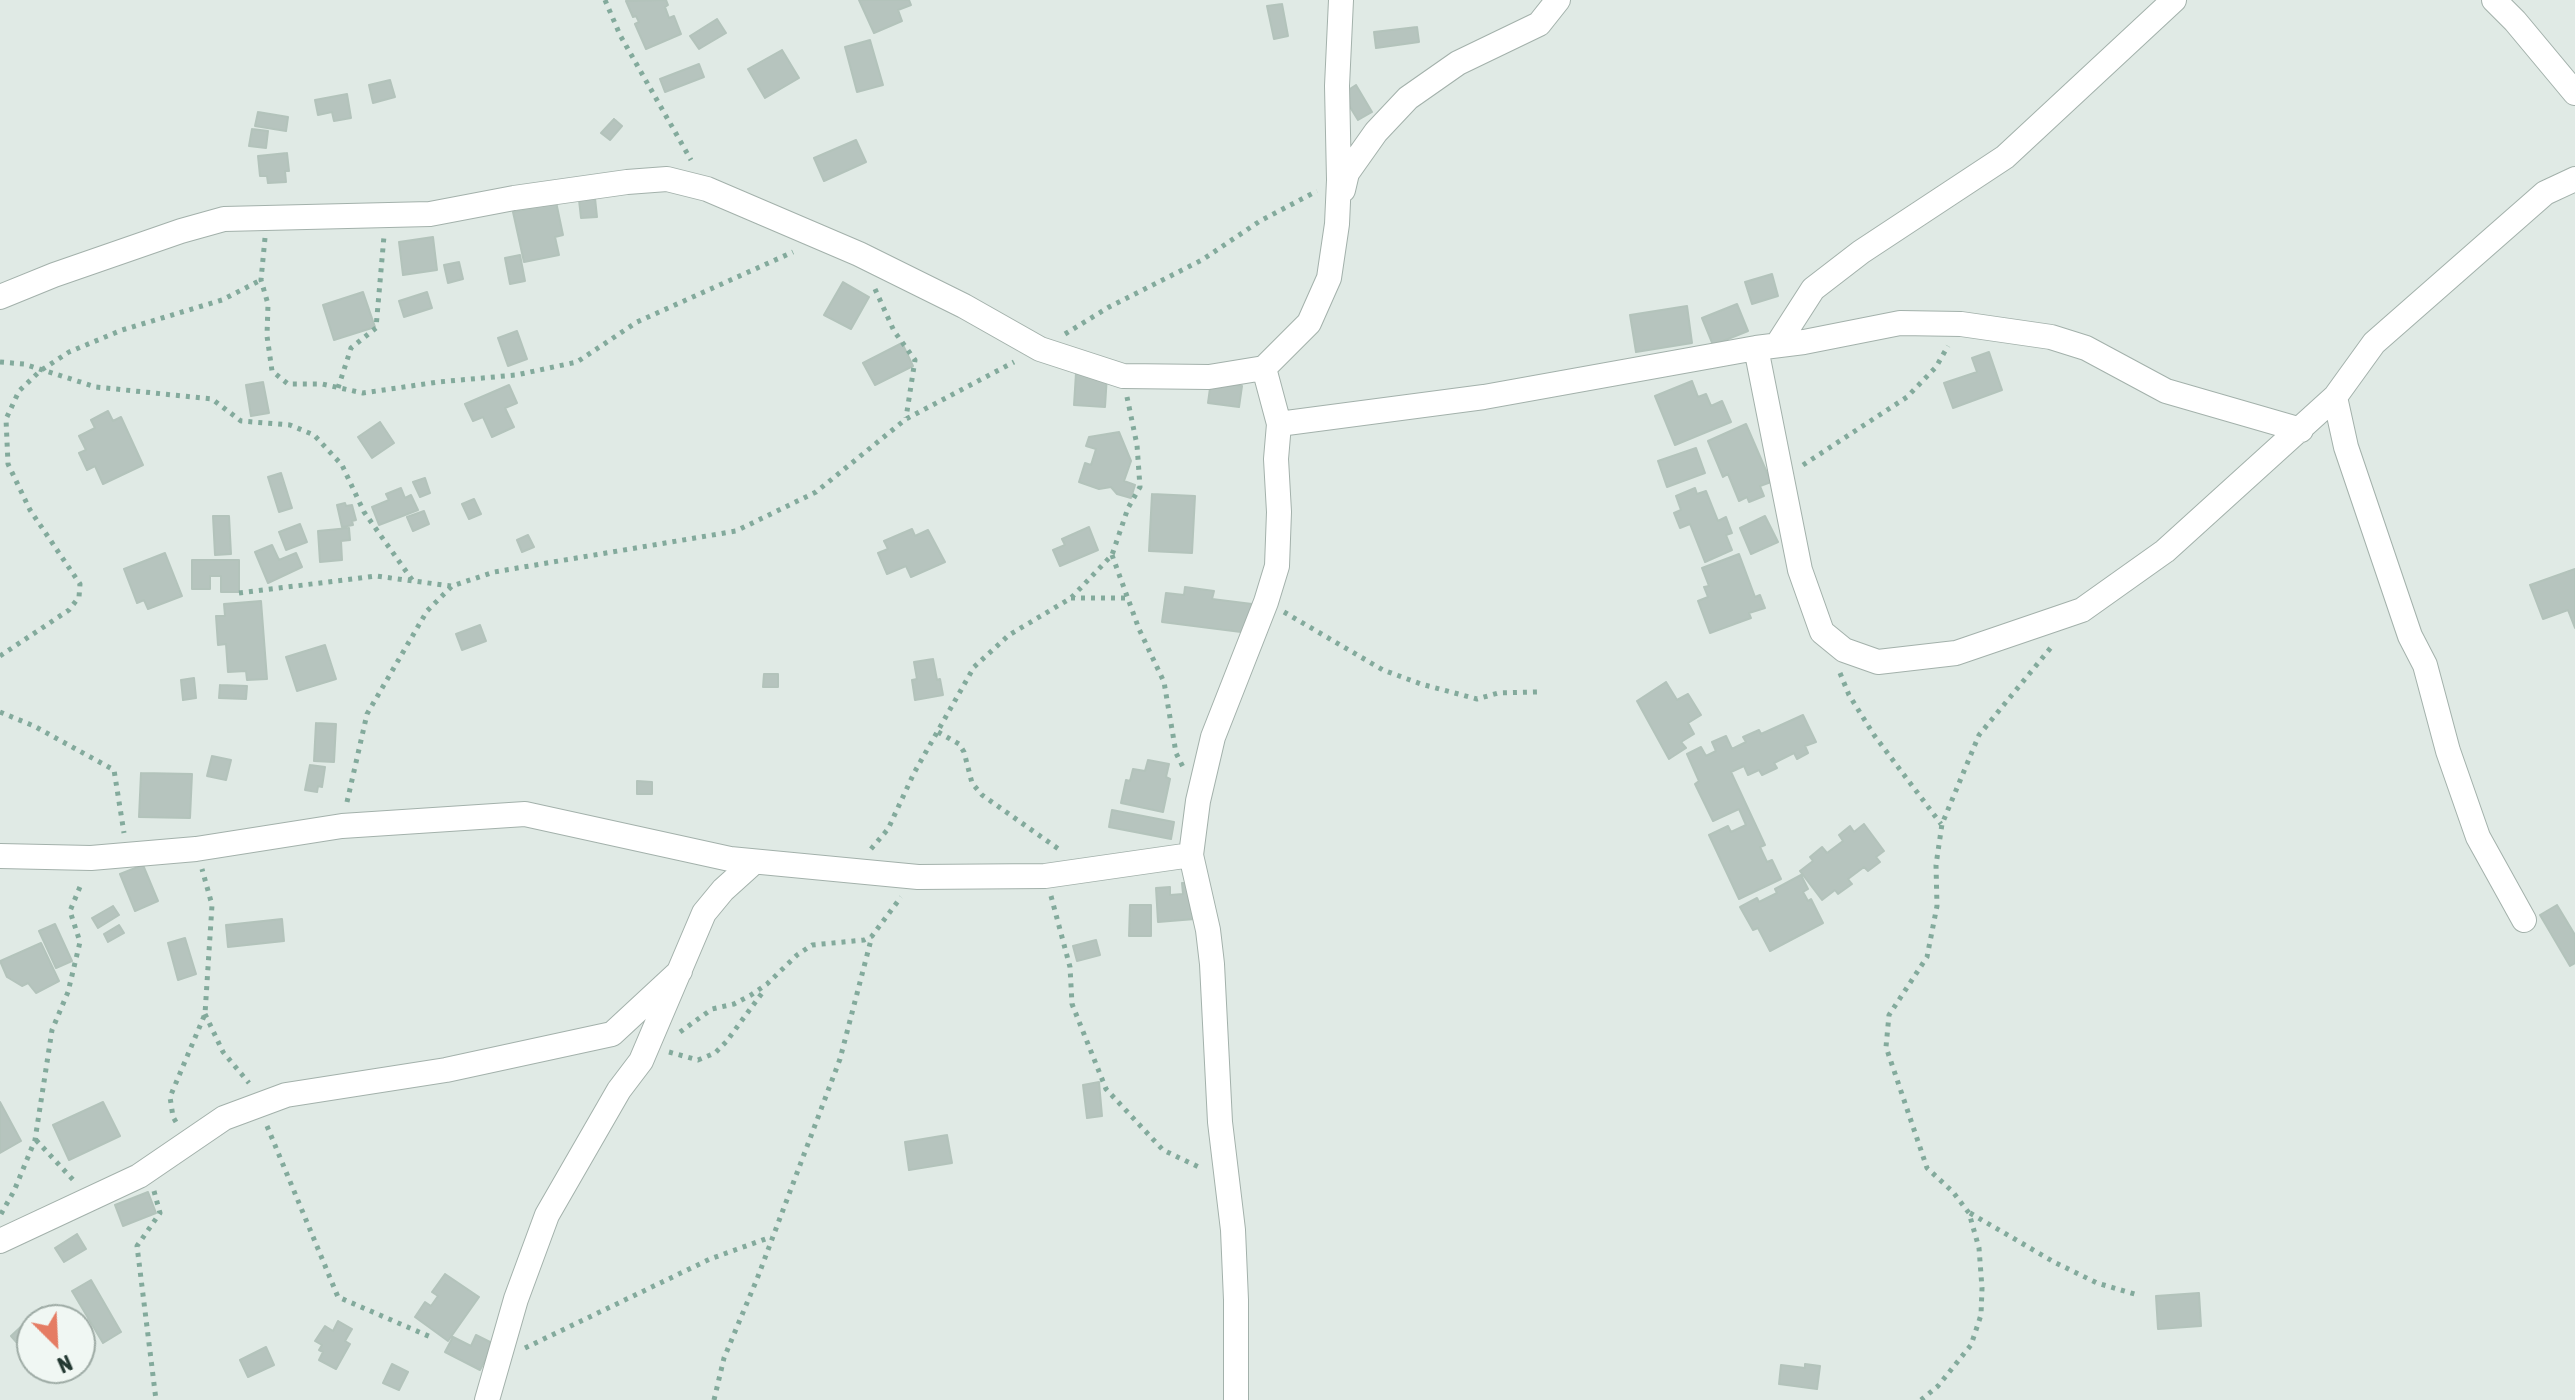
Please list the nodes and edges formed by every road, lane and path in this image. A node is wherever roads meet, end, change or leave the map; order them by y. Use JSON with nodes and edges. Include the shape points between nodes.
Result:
{"nodes":[{"id":1,"x":605,"y":0,"type":"edge"},
{"id":2,"x":1341,"y":0,"type":"edge"},
{"id":3,"x":1558,"y":0,"type":"edge"},
{"id":4,"x":2174,"y":0,"type":"edge"},
{"id":5,"x":2494,"y":0,"type":"edge"},
{"id":6,"x":2575,"y":93,"type":"edge"},
{"id":7,"x":2575,"y":179,"type":"edge"},
{"id":8,"x":1339,"y":180,"type":"junction"},
{"id":9,"x":707,"y":189,"type":"junction"},
{"id":10,"x":387,"y":215,"type":"junction"},
{"id":11,"x":267,"y":218,"type":"junction"},
{"id":12,"x":1337,"y":224,"type":"junction"},
{"id":13,"x":823,"y":238,"type":"junction"},
{"id":14,"x":859,"y":254,"type":"junction"},
{"id":15,"x":261,"y":280,"type":"junction"},
{"id":16,"x":0,"y":297,"type":"edge"},
{"id":17,"x":1961,"y":324,"type":"junction"},
{"id":18,"x":1767,"y":347,"type":"junction"},
{"id":19,"x":1040,"y":349,"type":"junction"},
{"id":20,"x":0,"y":362,"type":"edge"},
{"id":21,"x":1264,"y":368,"type":"junction"},
{"id":22,"x":40,"y":371,"type":"junction"},
{"id":23,"x":1123,"y":376,"type":"junction"},
{"id":24,"x":338,"y":388,"type":"junction"},
{"id":25,"x":2335,"y":397,"type":"junction"},
{"id":26,"x":906,"y":419,"type":"junction"},
{"id":27,"x":1279,"y":424,"type":"junction"},
{"id":28,"x":2301,"y":430,"type":"junction"},
{"id":29,"x":1782,"y":478,"type":"junction"},
{"id":30,"x":1112,"y":555,"type":"junction"},
{"id":31,"x":413,"y":581,"type":"junction"},
{"id":32,"x":452,"y":586,"type":"junction"},
{"id":33,"x":239,"y":593,"type":"dead end"},
{"id":34,"x":1071,"y":598,"type":"junction"},
{"id":35,"x":1128,"y":598,"type":"junction"},
{"id":36,"x":1266,"y":602,"type":"junction"},
{"id":37,"x":2054,"y":644,"type":"dead end"},
{"id":38,"x":0,"y":656,"type":"edge"},
{"id":39,"x":1838,"y":670,"type":"dead end"},
{"id":40,"x":1537,"y":692,"type":"dead end"},
{"id":41,"x":0,"y":712,"type":"edge"},
{"id":42,"x":938,"y":732,"type":"junction"},
{"id":43,"x":1198,"y":801,"type":"junction"},
{"id":44,"x":1942,"y":824,"type":"junction"},
{"id":45,"x":342,"y":826,"type":"junction"},
{"id":46,"x":196,"y":849,"type":"junction"},
{"id":47,"x":128,"y":855,"type":"junction"},
{"id":48,"x":1191,"y":855,"type":"junction"},
{"id":49,"x":0,"y":856,"type":"edge"},
{"id":50,"x":91,"y":858,"type":"junction"},
{"id":51,"x":754,"y":862,"type":"junction"},
{"id":52,"x":1087,"y":869,"type":"junction"},
{"id":53,"x":853,"y":872,"type":"junction"},
{"id":54,"x":1045,"y":876,"type":"junction"},
{"id":55,"x":918,"y":877,"type":"junction"},
{"id":56,"x":2524,"y":920,"type":"dead end"},
{"id":57,"x":872,"y":936,"type":"junction"},
{"id":58,"x":680,"y":971,"type":"junction"},
{"id":59,"x":767,"y":984,"type":"junction"},
{"id":60,"x":205,"y":1014,"type":"junction"},
{"id":61,"x":676,"y":1036,"type":"dead end"},
{"id":62,"x":641,"y":1061,"type":"junction"},
{"id":63,"x":260,"y":1105,"type":"junction"},
{"id":64,"x":35,"y":1140,"type":"junction"},
{"id":65,"x":192,"y":1142,"type":"junction"},
{"id":66,"x":139,"y":1176,"type":"junction"},
{"id":67,"x":1227,"y":1179,"type":"junction"},
{"id":68,"x":90,"y":1198,"type":"junction"},
{"id":69,"x":1969,"y":1213,"type":"junction"},
{"id":70,"x":0,"y":1215,"type":"edge"},
{"id":71,"x":772,"y":1236,"type":"junction"},
{"id":72,"x":0,"y":1241,"type":"edge"},
{"id":73,"x":2138,"y":1295,"type":"dead end"},
{"id":74,"x":433,"y":1338,"type":"dead end"},
{"id":75,"x":499,"y":1360,"type":"junction"},
{"id":76,"x":156,"y":1400,"type":"edge"},
{"id":77,"x":487,"y":1400,"type":"edge"},
{"id":78,"x":714,"y":1400,"type":"edge"},
{"id":79,"x":1236,"y":1400,"type":"edge"},
{"id":80,"x":1921,"y":1400,"type":"edge"}],
"edges":[{"from":1,"to":9,"type":"path"},
{"from":2,"to":8,"type":"street"},
{"from":3,"to":12,"type":"street","via":[[1539,24],[1458,63],[1408,98],[1347,173]]},
{"from":4,"to":18,"type":"street","via":[[2005,157],[1813,289]]},
{"from":5,"to":6,"type":"street"},
{"from":7,"to":25,"type":"street","via":[[2545,193],[2374,343]]},
{"from":8,"to":12,"type":"street"},
{"from":8,"to":19,"type":"path"},
{"from":9,"to":10,"type":"street","via":[[667,179],[627,182],[430,214]]},
{"from":9,"to":13,"type":"street"},
{"from":10,"to":11,"type":"street"},
{"from":10,"to":24,"type":"path","via":[[376,328],[351,348]]},
{"from":11,"to":15,"type":"path"},
{"from":11,"to":16,"type":"street","via":[[224,219],[181,231]]},
{"from":12,"to":21,"type":"street","via":[[1329,278],[1309,323]]},
{"from":13,"to":14,"type":"street"},
{"from":13,"to":24,"type":"path","via":[[637,322],[577,362],[516,375],[363,393]]},
{"from":14,"to":19,"type":"street"},
{"from":14,"to":26,"type":"path","via":[[894,331],[915,360]]},
{"from":15,"to":22,"type":"path","via":[[222,300],[122,330],[69,352]]},
{"from":15,"to":24,"type":"path","via":[[268,304],[272,371],[288,384]]},
{"from":17,"to":18,"type":"street","via":[[1900,323]]},
{"from":17,"to":28,"type":"street","via":[[2051,337],[2086,348],[2166,391]]},
{"from":17,"to":29,"type":"path","via":[[1936,367],[1907,397]]},
{"from":18,"to":27,"type":"street","via":[[1499,394]]},
{"from":18,"to":29,"type":"street"},
{"from":19,"to":23,"type":"street"},
{"from":19,"to":26,"type":"path"},
{"from":20,"to":22,"type":"path"},
{"from":21,"to":23,"type":"street","via":[[1209,377]]},
{"from":21,"to":27,"type":"street"},
{"from":22,"to":31,"type":"path","via":[[96,387],[212,399],[241,421],[290,425],[314,435],[342,465],[364,512]]},
{"from":22,"to":38,"type":"path","via":[[19,391],[6,419],[8,464],[30,510],[80,584],[79,597],[69,610]]},
{"from":23,"to":30,"type":"path","via":[[1140,487]]},
{"from":25,"to":28,"type":"street"},
{"from":25,"to":56,"type":"street","via":[[2346,447],[2410,636],[2425,665],[2478,837]]},
{"from":26,"to":32,"type":"path","via":[[816,492],[736,531],[494,572]]},
{"from":27,"to":36,"type":"street","via":[[1277,566]]},
{"from":28,"to":29,"type":"street","via":[[2165,551],[2082,610],[1956,653],[1878,662],[1844,650],[1822,632],[1800,570]]},
{"from":30,"to":34,"type":"path"},
{"from":30,"to":35,"type":"path"},
{"from":31,"to":32,"type":"path"},
{"from":31,"to":33,"type":"path","via":[[376,576]]},
{"from":32,"to":45,"type":"path","via":[[427,611],[367,714]]},
{"from":34,"to":35,"type":"path"},
{"from":34,"to":42,"type":"path","via":[[1009,635],[974,667]]},
{"from":35,"to":43,"type":"path","via":[[1164,682],[1176,753]]},
{"from":36,"to":40,"type":"path","via":[[1383,670],[1421,684],[1477,699]]},
{"from":36,"to":43,"type":"street","via":[[1213,737]]},
{"from":37,"to":44,"type":"path","via":[[1979,735]]},
{"from":39,"to":44,"type":"path","via":[[1874,735]]},
{"from":41,"to":47,"type":"path","via":[[114,770]]},
{"from":42,"to":52,"type":"path","via":[[959,744],[972,783],[982,795]]},
{"from":42,"to":53,"type":"path","via":[[888,829]]},
{"from":43,"to":48,"type":"street"},
{"from":44,"to":69,"type":"path","via":[[1937,906],[1927,957],[1889,1015],[1886,1047],[1927,1168]]},
{"from":45,"to":46,"type":"street"},
{"from":45,"to":51,"type":"street","via":[[525,814]]},
{"from":46,"to":47,"type":"street"},
{"from":46,"to":60,"type":"path","via":[[212,905]]},
{"from":47,"to":50,"type":"street"},
{"from":48,"to":52,"type":"street"},
{"from":48,"to":67,"type":"street","via":[[1212,964]]},
{"from":49,"to":50,"type":"street"},
{"from":50,"to":64,"type":"path","via":[[70,911],[80,942],[52,1030]]},
{"from":51,"to":53,"type":"street"},
{"from":51,"to":58,"type":"street","via":[[704,913]]},
{"from":52,"to":54,"type":"street"},
{"from":53,"to":55,"type":"street"},
{"from":54,"to":55,"type":"street"},
{"from":54,"to":67,"type":"path","via":[[1070,967],[1072,1004],[1106,1089],[1163,1150]]},
{"from":55,"to":57,"type":"path"},
{"from":57,"to":59,"type":"path","via":[[812,945]]},
{"from":57,"to":71,"type":"path","via":[[840,1059]]},
{"from":58,"to":62,"type":"street"},
{"from":58,"to":63,"type":"street","via":[[612,1034],[446,1070],[286,1095]]},
{"from":59,"to":61,"type":"path","via":[[734,1004],[712,1009]]},
{"from":59,"to":62,"type":"path","via":[[715,1053],[698,1060],[657,1050]]},
{"from":60,"to":63,"type":"path","via":[[223,1052]]},
{"from":60,"to":65,"type":"path","via":[[170,1097],[173,1117]]},
{"from":62,"to":75,"type":"street","via":[[547,1215]]},
{"from":63,"to":65,"type":"street","via":[[224,1118]]},
{"from":63,"to":74,"type":"path","via":[[338,1297]]},
{"from":64,"to":68,"type":"path"},
{"from":64,"to":70,"type":"path"},
{"from":65,"to":66,"type":"street"},
{"from":66,"to":68,"type":"street"},
{"from":66,"to":76,"type":"path","via":[[154,1191],[160,1213],[137,1246]]},
{"from":67,"to":79,"type":"street","via":[[1236,1300]]},
{"from":68,"to":72,"type":"street"},
{"from":69,"to":73,"type":"path","via":[[2097,1283]]},
{"from":69,"to":80,"type":"path","via":[[1979,1248],[1981,1315],[1971,1345]]},
{"from":71,"to":75,"type":"path","via":[[710,1259]]},
{"from":71,"to":78,"type":"path","via":[[724,1358]]},
{"from":75,"to":77,"type":"street"}]}
